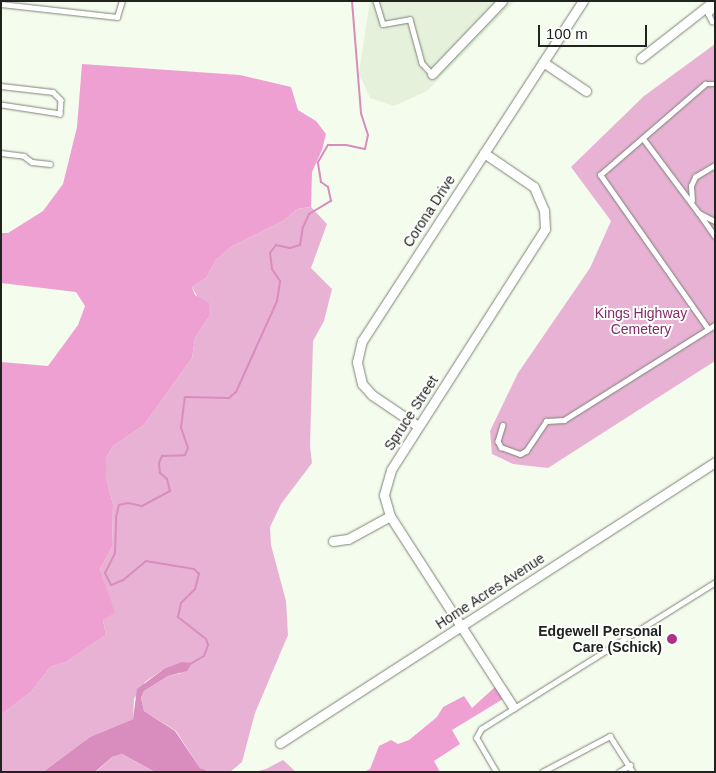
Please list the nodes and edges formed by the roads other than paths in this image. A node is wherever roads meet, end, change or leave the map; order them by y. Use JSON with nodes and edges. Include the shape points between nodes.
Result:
{"nodes":[{"id":1,"x":122,"y":1,"type":"edge"},
{"id":2,"x":376,"y":1,"type":"edge"},
{"id":3,"x":502,"y":1,"type":"edge"},
{"id":4,"x":583,"y":1,"type":"edge"},
{"id":5,"x":714,"y":1,"type":"edge"},
{"id":6,"x":1,"y":4,"type":"edge"},
{"id":7,"x":715,"y":8,"type":"edge"},
{"id":8,"x":712,"y":22,"type":"dead end"},
{"id":9,"x":641,"y":58,"type":"dead end"},
{"id":10,"x":543,"y":62,"type":"junction"},
{"id":11,"x":432,"y":74,"type":"joint"},
{"id":12,"x":715,"y":84,"type":"edge"},
{"id":13,"x":1,"y":86,"type":"edge"},
{"id":14,"x":586,"y":91,"type":"dead end"},
{"id":15,"x":1,"y":105,"type":"edge"},
{"id":16,"x":643,"y":138,"type":"junction"},
{"id":17,"x":1,"y":153,"type":"edge"},
{"id":18,"x":484,"y":153,"type":"junction"},
{"id":19,"x":50,"y":164,"type":"dead end"},
{"id":20,"x":715,"y":165,"type":"edge"},
{"id":21,"x":693,"y":205,"type":"junction"},
{"id":22,"x":699,"y":213,"type":"junction"},
{"id":23,"x":715,"y":221,"type":"edge"},
{"id":24,"x":715,"y":236,"type":"edge"},
{"id":25,"x":715,"y":325,"type":"edge"},
{"id":26,"x":708,"y":329,"type":"junction"},
{"id":27,"x":502,"y":424,"type":"dead end"},
{"id":28,"x":418,"y":426,"type":"junction"},
{"id":29,"x":715,"y":462,"type":"edge"},
{"id":30,"x":390,"y":516,"type":"junction"},
{"id":31,"x":333,"y":540,"type":"dead end"},
{"id":32,"x":715,"y":582,"type":"edge"},
{"id":33,"x":461,"y":625,"type":"junction"},
{"id":34,"x":513,"y":707,"type":"junction"},
{"id":35,"x":280,"y":743,"type":"dead end"},
{"id":36,"x":630,"y":765,"type":"junction"},
{"id":37,"x":496,"y":772,"type":"edge"},
{"id":38,"x":542,"y":772,"type":"edge"},
{"id":39,"x":619,"y":772,"type":"edge"},
{"id":40,"x":633,"y":772,"type":"edge"}],
"edges":[{"from":1,"to":6,"type":"lane","via":[[117,17]]},
{"from":2,"to":11,"type":"lane","via":[[383,24],[410,18],[422,63]]},
{"from":3,"to":11,"type":"street"},
{"from":4,"to":10,"type":"street","name":"Corona Drive"},
{"from":5,"to":9,"type":"street"},
{"from":7,"to":8,"type":"lane","via":[[708,14]]},
{"from":10,"to":14,"type":"street"},
{"from":10,"to":18,"type":"street","name":"Corona Drive"},
{"from":12,"to":16,"type":"lane","via":[[705,84]]},
{"from":13,"to":15,"type":"lane","via":[[53,92],[61,100],[60,114]]},
{"from":16,"to":21,"type":"lane"},
{"from":16,"to":26,"type":"lane","via":[[600,175]]},
{"from":17,"to":19,"type":"lane"},
{"from":18,"to":28,"type":"street","name":"Corona Drive","via":[[368,329],[357,353],[357,371],[367,390]]},
{"from":18,"to":28,"type":"street","name":"Spruce Street","via":[[534,187],[544,210],[545,229]]},
{"from":20,"to":21,"type":"lane","via":[[695,177],[691,186]]},
{"from":21,"to":22,"type":"lane"},
{"from":22,"to":23,"type":"lane"},
{"from":22,"to":24,"type":"lane"},
{"from":25,"to":26,"type":"lane"},
{"from":26,"to":27,"type":"lane","via":[[564,420],[546,421],[526,451],[520,454],[500,447],[498,441]]},
{"from":28,"to":30,"type":"street","name":"Spruce Street","via":[[387,479],[385,499]]},
{"from":29,"to":33,"type":"street","name":"Home Acres Avenue"},
{"from":30,"to":31,"type":"street","via":[[348,538]]},
{"from":30,"to":33,"type":"street","name":"Spruce Street"},
{"from":32,"to":34,"type":"lane"},
{"from":33,"to":34,"type":"street","name":"Spruce Street"},
{"from":33,"to":35,"type":"street","name":"Home Acres Avenue"},
{"from":34,"to":37,"type":"lane","via":[[477,732],[476,738]]},
{"from":36,"to":38,"type":"lane","via":[[610,736]]},
{"from":36,"to":39,"type":"lane"},
{"from":36,"to":40,"type":"lane"}]}
